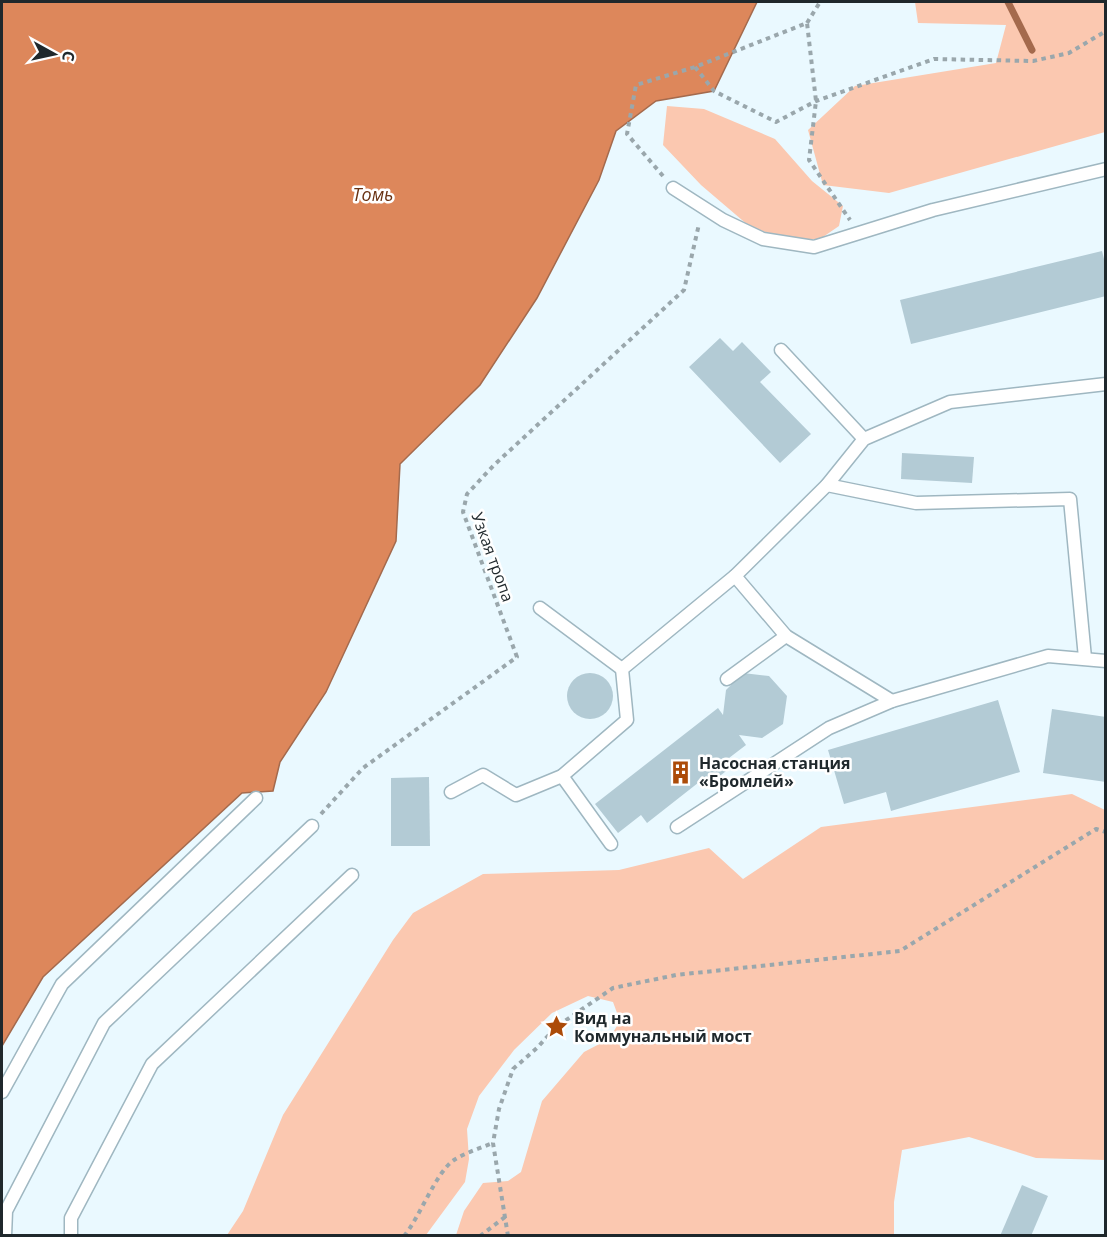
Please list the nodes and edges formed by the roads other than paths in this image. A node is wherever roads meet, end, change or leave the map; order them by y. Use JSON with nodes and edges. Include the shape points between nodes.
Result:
{"nodes":[{"id":1,"x":1106,"y":169,"type":"edge"},
{"id":2,"x":674,"y":188,"type":"road end"},
{"id":3,"x":781,"y":350,"type":"dead end"},
{"id":4,"x":1106,"y":384,"type":"edge"},
{"id":5,"x":864,"y":439,"type":"junction"},
{"id":6,"x":827,"y":485,"type":"junction"},
{"id":7,"x":735,"y":576,"type":"junction"},
{"id":8,"x":540,"y":608,"type":"dead end"},
{"id":9,"x":786,"y":636,"type":"junction"},
{"id":10,"x":1085,"y":658,"type":"junction"},
{"id":11,"x":1106,"y":661,"type":"edge"},
{"id":12,"x":622,"y":669,"type":"junction"},
{"id":13,"x":727,"y":679,"type":"dead end"},
{"id":14,"x":892,"y":701,"type":"junction"},
{"id":15,"x":562,"y":776,"type":"junction"},
{"id":16,"x":451,"y":792,"type":"dead end"},
{"id":17,"x":256,"y":798,"type":"dead end"},
{"id":18,"x":312,"y":826,"type":"road end"},
{"id":19,"x":677,"y":826,"type":"dead end"},
{"id":20,"x":611,"y":843,"type":"dead end"},
{"id":21,"x":352,"y":875,"type":"dead end"},
{"id":22,"x":2,"y":1092,"type":"edge"},
{"id":23,"x":5,"y":1236,"type":"edge"},
{"id":24,"x":70,"y":1236,"type":"edge"}],
"edges":[{"from":1,"to":2,"type":"lane","via":[[933,210],[814,247],[763,239],[723,220]]},
{"from":3,"to":5,"type":"lane"},
{"from":4,"to":5,"type":"lane","via":[[950,402]]},
{"from":5,"to":6,"type":"lane"},
{"from":6,"to":7,"type":"lane"},
{"from":6,"to":10,"type":"lane","via":[[916,503],[1070,499]]},
{"from":7,"to":9,"type":"lane"},
{"from":7,"to":12,"type":"lane"},
{"from":8,"to":12,"type":"lane"},
{"from":9,"to":13,"type":"lane"},
{"from":9,"to":14,"type":"lane"},
{"from":10,"to":11,"type":"lane"},
{"from":10,"to":14,"type":"lane","via":[[1048,656]]},
{"from":12,"to":15,"type":"lane","via":[[627,720]]},
{"from":14,"to":19,"type":"lane","via":[[829,728]]},
{"from":15,"to":16,"type":"lane","via":[[516,795],[483,775]]},
{"from":15,"to":20,"type":"lane"},
{"from":17,"to":22,"type":"lane","via":[[62,984]]},
{"from":18,"to":23,"type":"lane","via":[[104,1023],[6,1211]]},
{"from":21,"to":24,"type":"lane","via":[[152,1064],[71,1218]]}]}
